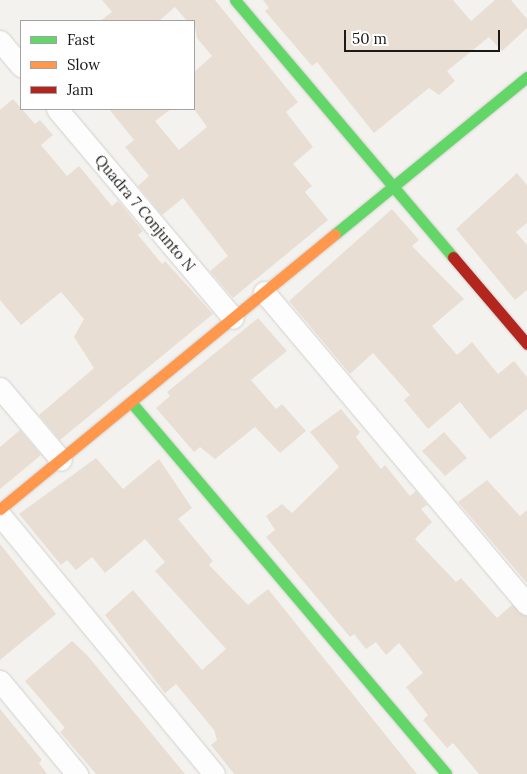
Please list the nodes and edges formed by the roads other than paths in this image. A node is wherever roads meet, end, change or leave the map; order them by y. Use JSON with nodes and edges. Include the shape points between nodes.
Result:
{"nodes":[{"id":1,"x":234,"y":0,"type":"edge"},
{"id":2,"x":0,"y":40,"type":"edge"},
{"id":3,"x":20,"y":65,"type":"edge"},
{"id":4,"x":527,"y":78,"type":"edge"},
{"id":5,"x":58,"y":110,"type":"edge"},
{"id":6,"x":394,"y":190,"type":"junction"},
{"id":7,"x":264,"y":292,"type":"junction"},
{"id":8,"x":233,"y":318,"type":"junction"},
{"id":9,"x":527,"y":344,"type":"edge"},
{"id":10,"x":0,"y":388,"type":"edge"},
{"id":11,"x":131,"y":402,"type":"junction"},
{"id":12,"x":61,"y":460,"type":"junction"},
{"id":13,"x":0,"y":509,"type":"edge"},
{"id":14,"x":0,"y":515,"type":"edge"},
{"id":15,"x":527,"y":604,"type":"edge"},
{"id":16,"x":0,"y":681,"type":"edge"},
{"id":17,"x":77,"y":774,"type":"edge"},
{"id":18,"x":214,"y":774,"type":"edge"},
{"id":19,"x":446,"y":774,"type":"edge"}],
"edges":[{"from":1,"to":6,"type":"street"},
{"from":2,"to":3,"type":"street"},
{"from":4,"to":6,"type":"street"},
{"from":5,"to":8,"type":"street","name":"Quadra 7 Conjunto N"},
{"from":6,"to":7,"type":"street"},
{"from":6,"to":9,"type":"street"},
{"from":7,"to":8,"type":"street"},
{"from":7,"to":15,"type":"street"},
{"from":8,"to":11,"type":"street"},
{"from":10,"to":12,"type":"street"},
{"from":11,"to":12,"type":"street"},
{"from":11,"to":19,"type":"street"},
{"from":12,"to":13,"type":"street"},
{"from":14,"to":18,"type":"street"},
{"from":16,"to":17,"type":"street"}]}
